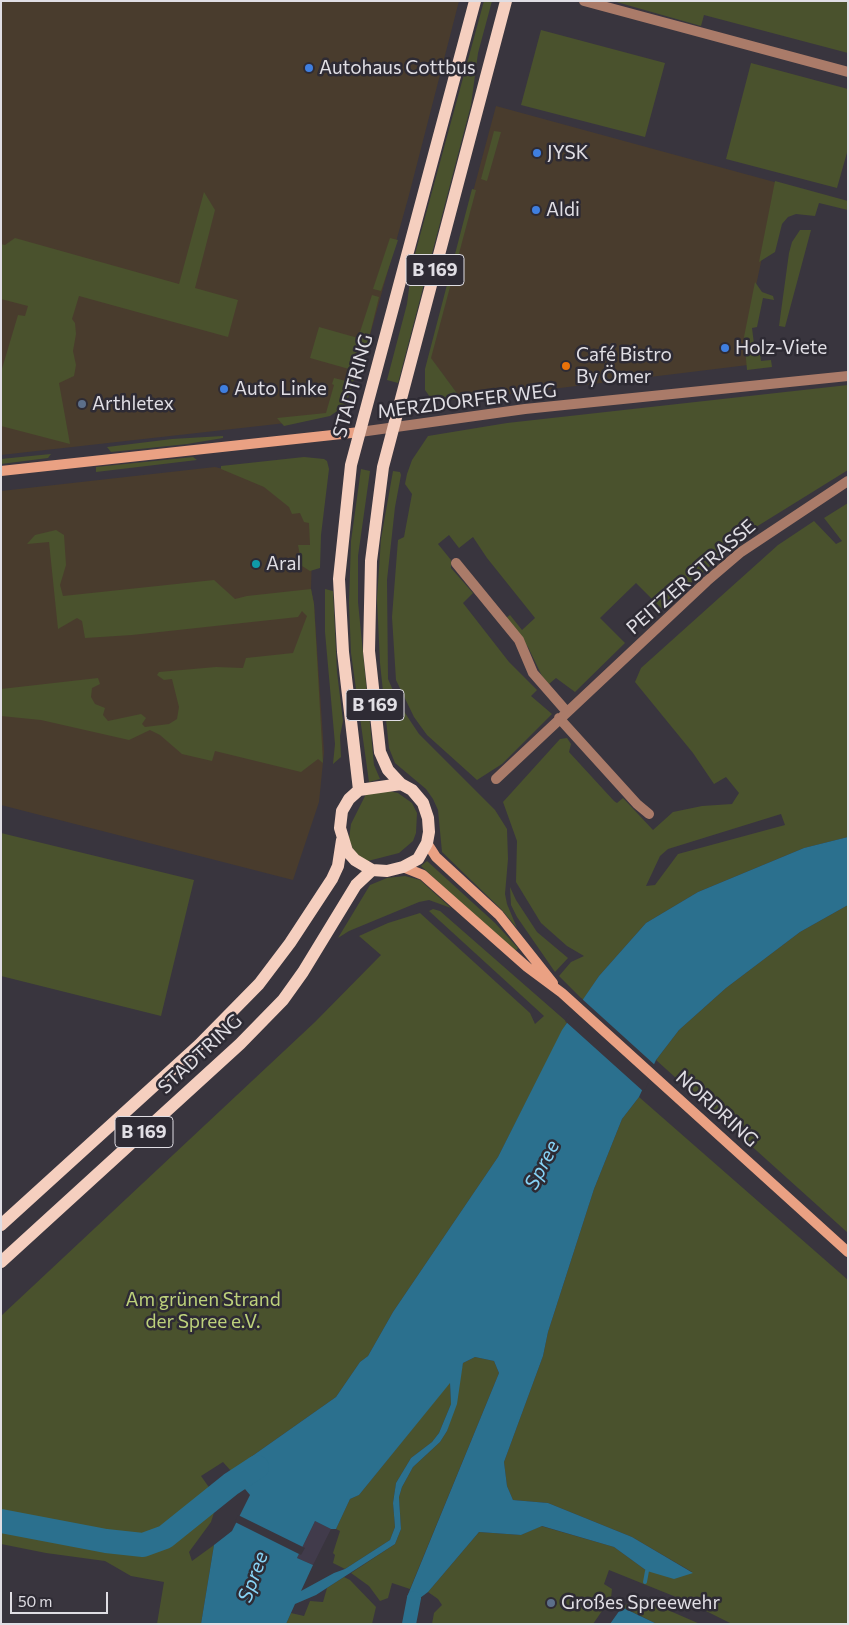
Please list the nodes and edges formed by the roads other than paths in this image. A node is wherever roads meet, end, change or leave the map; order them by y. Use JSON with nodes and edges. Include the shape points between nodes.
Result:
{"nodes":[{"id":1,"x":475,"y":1,"type":"edge"},
{"id":2,"x":506,"y":1,"type":"edge"},
{"id":3,"x":590,"y":2,"type":"edge"},
{"id":4,"x":848,"y":72,"type":"edge"},
{"id":5,"x":848,"y":376,"type":"edge"},
{"id":6,"x":394,"y":428,"type":"junction"},
{"id":7,"x":360,"y":432,"type":"junction"},
{"id":8,"x":1,"y":471,"type":"edge"},
{"id":9,"x":848,"y":481,"type":"edge"},
{"id":10,"x":456,"y":563,"type":"dead end"},
{"id":11,"x":563,"y":715,"type":"junction"},
{"id":12,"x":496,"y":778,"type":"dead end"},
{"id":13,"x":401,"y":784,"type":"junction"},
{"id":14,"x":359,"y":790,"type":"junction"},
{"id":15,"x":649,"y":814,"type":"dead end"},
{"id":16,"x":342,"y":840,"type":"junction"},
{"id":17,"x":427,"y":843,"type":"junction"},
{"id":18,"x":403,"y":867,"type":"junction"},
{"id":19,"x":372,"y":870,"type":"junction"},
{"id":20,"x":562,"y":993,"type":"junction"},
{"id":21,"x":1,"y":1225,"type":"edge"},
{"id":22,"x":848,"y":1252,"type":"edge"},
{"id":23,"x":1,"y":1262,"type":"edge"}],
"edges":[{"from":1,"to":7,"type":"main road","name":"STADTRING","number":"B 169"},
{"from":2,"to":6,"type":"main road","number":"B 169"},
{"from":3,"to":4,"type":"street"},
{"from":5,"to":6,"type":"street","name":"MERZDORFER WEG","via":[[525,410]]},
{"from":6,"to":7,"type":"street","name":"MERZDORFER WEG"},
{"from":6,"to":13,"type":"main road","number":"B 169","via":[[383,467],[371,562],[369,651],[380,752],[388,770]]},
{"from":7,"to":8,"type":"main road","name":"MERZDORFER WEG"},
{"from":7,"to":14,"type":"main road","name":"STADTRING","number":"B 169","via":[[350,475],[339,579],[343,652]]},
{"from":9,"to":11,"type":"street","name":"PEITZER STRASSE","via":[[741,552]]},
{"from":10,"to":11,"type":"street","via":[[519,640],[533,673]]},
{"from":11,"to":12,"type":"street","name":"PEITZER STRASSE"},
{"from":11,"to":15,"type":"street","via":[[637,804]]},
{"from":13,"to":14,"type":"main road"},
{"from":13,"to":17,"type":"main road","number":"B 169","via":[[412,790],[422,803],[428,818]]},
{"from":14,"to":16,"type":"main road","name":"STADTRING","number":"B 169","via":[[342,811]]},
{"from":16,"to":19,"type":"main road","via":[[355,860]]},
{"from":16,"to":21,"type":"main road","name":"STADTRING","number":"B 169","via":[[338,866],[332,879],[259,984],[199,1046]]},
{"from":17,"to":18,"type":"main road","via":[[418,859]]},
{"from":17,"to":20,"type":"main road","name":"NORDRING","via":[[436,858],[500,915]]},
{"from":18,"to":19,"type":"main road","via":[[388,871]]},
{"from":18,"to":20,"type":"main road","name":"NORDRING","via":[[423,875],[527,967]]},
{"from":19,"to":23,"type":"main road","name":"STADTRING","number":"B 169","via":[[356,885],[283,1000],[240,1044]]},
{"from":20,"to":22,"type":"main road","name":"NORDRING"}]}
